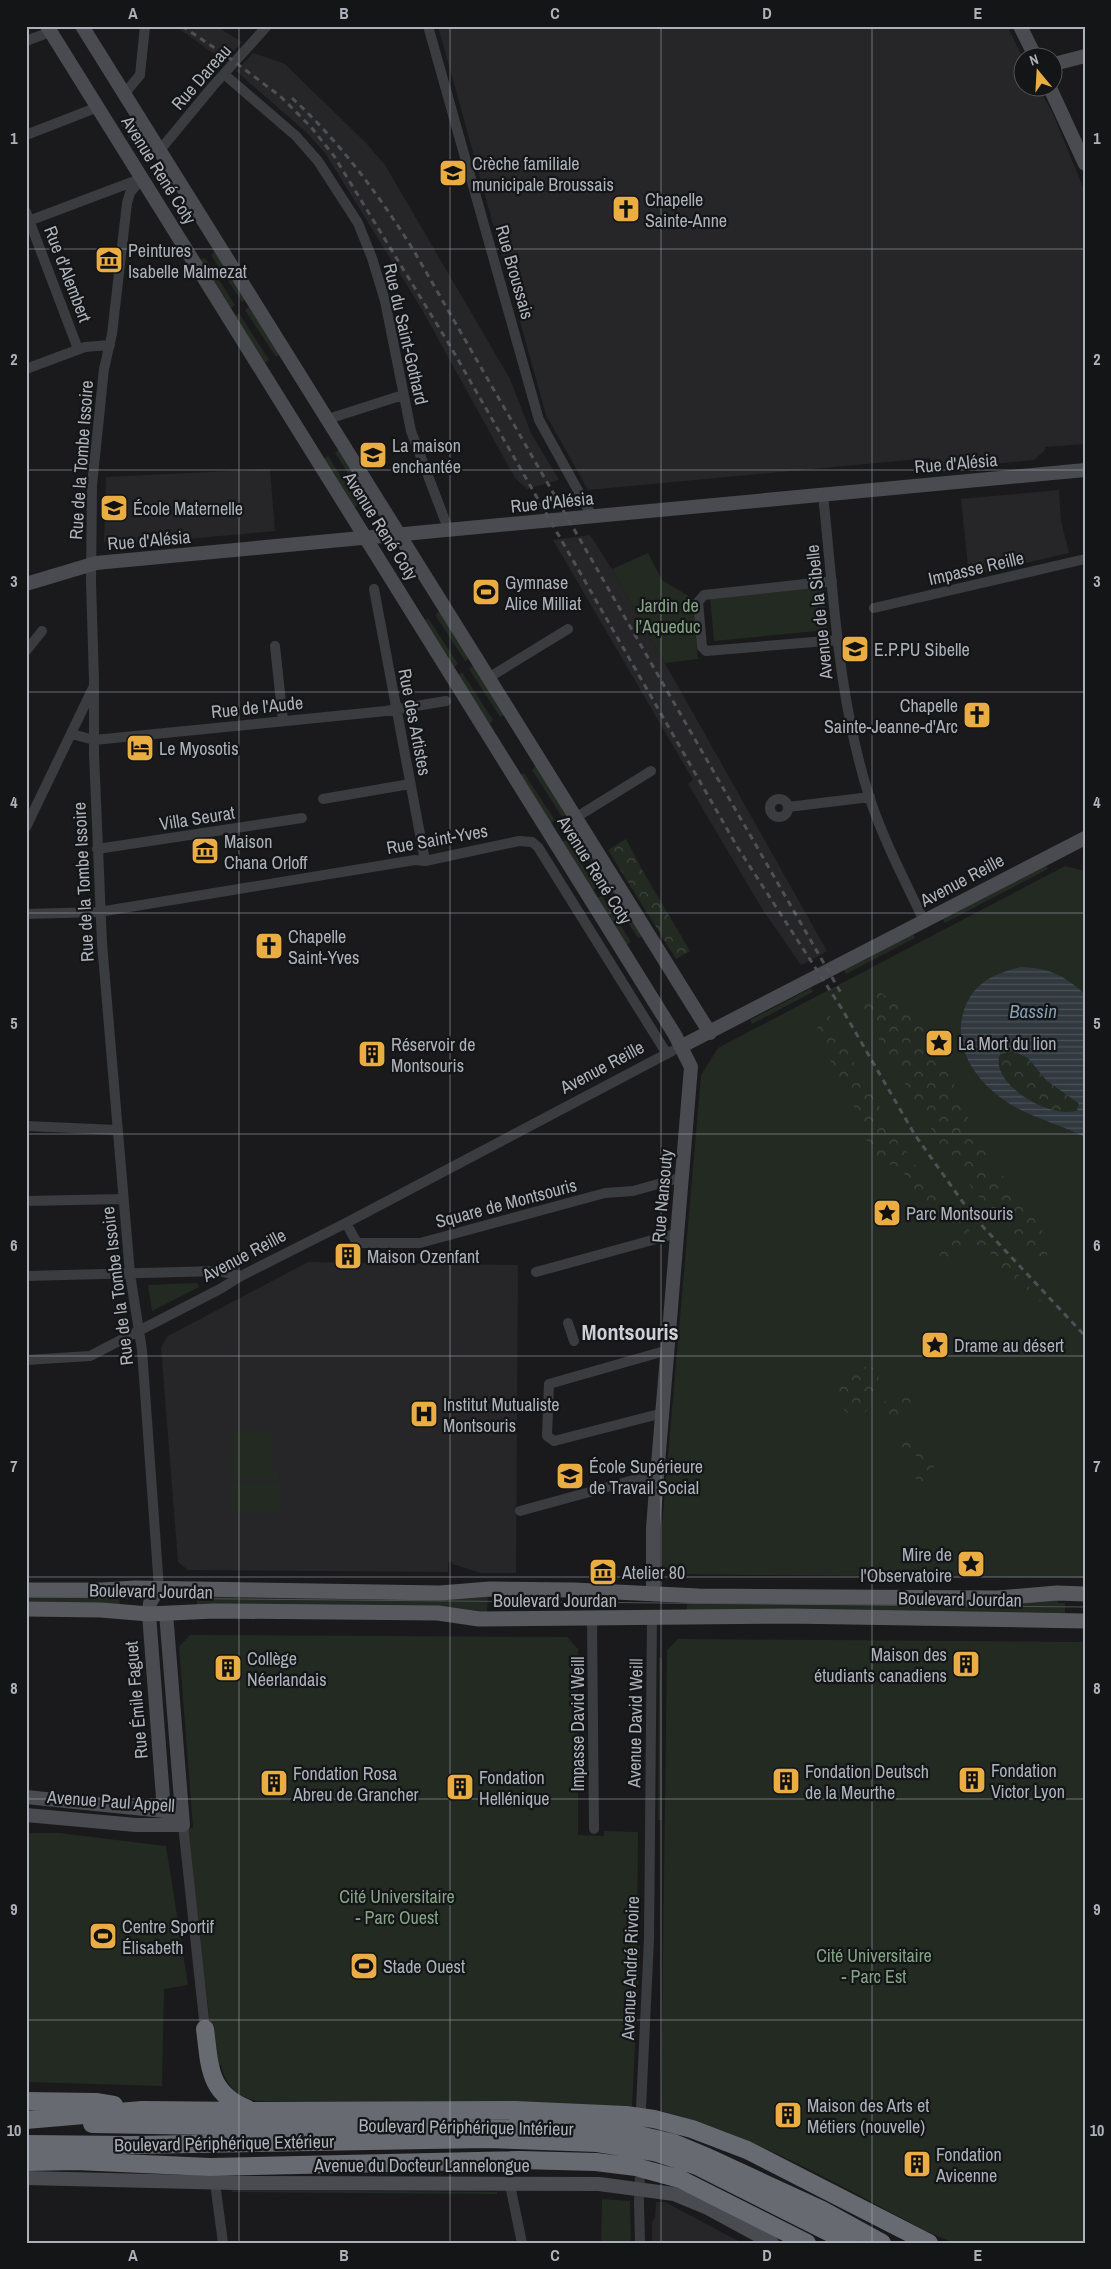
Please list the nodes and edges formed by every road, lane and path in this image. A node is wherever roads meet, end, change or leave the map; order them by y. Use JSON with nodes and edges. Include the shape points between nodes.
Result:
{"nodes":[{"id":1,"x":82,"y":26,"type":"edge"},
{"id":2,"x":145,"y":26,"type":"edge"},
{"id":3,"x":267,"y":26,"type":"edge"},
{"id":4,"x":428,"y":26,"type":"edge"},
{"id":5,"x":1020,"y":26,"type":"edge"},
{"id":6,"x":49,"y":29,"type":"edge"},
{"id":7,"x":26,"y":41,"type":"edge"},
{"id":8,"x":1031,"y":48,"type":"edge"},
{"id":9,"x":1085,"y":56,"type":"edge"},
{"id":10,"x":1064,"y":61,"type":"edge"},
{"id":11,"x":224,"y":74,"type":"junction"},
{"id":12,"x":125,"y":93,"type":"junction"},
{"id":13,"x":1056,"y":98,"type":"edge"},
{"id":14,"x":98,"y":107,"type":"junction"},
{"id":15,"x":26,"y":135,"type":"edge"},
{"id":16,"x":1080,"y":142,"type":"edge"},
{"id":17,"x":160,"y":150,"type":"junction"},
{"id":18,"x":1085,"y":164,"type":"edge"},
{"id":19,"x":142,"y":178,"type":"junction"},
{"id":20,"x":27,"y":218,"type":"edge"},
{"id":21,"x":110,"y":345,"type":"junction"},
{"id":22,"x":78,"y":349,"type":"junction"},
{"id":23,"x":26,"y":368,"type":"edge"},
{"id":24,"x":403,"y":395,"type":"junction"},
{"id":25,"x":328,"y":419,"type":"junction"},
{"id":26,"x":1085,"y":470,"type":"edge"},
{"id":27,"x":823,"y":495,"type":"junction"},
{"id":28,"x":592,"y":516,"type":"junction"},
{"id":29,"x":449,"y":531,"type":"junction"},
{"id":30,"x":401,"y":535,"type":"junction"},
{"id":31,"x":367,"y":538,"type":"junction"},
{"id":32,"x":1085,"y":559,"type":"edge"},
{"id":33,"x":91,"y":565,"type":"junction"},
{"id":34,"x":832,"y":581,"type":"junction"},
{"id":35,"x":26,"y":584,"type":"edge"},
{"id":36,"x":374,"y":589,"type":"dead end"},
{"id":37,"x":874,"y":608,"type":"dead end"},
{"id":38,"x":568,"y":629,"type":"dead end"},
{"id":39,"x":42,"y":631,"type":"dead end"},
{"id":40,"x":838,"y":640,"type":"junction"},
{"id":41,"x":275,"y":646,"type":"dead end"},
{"id":42,"x":26,"y":651,"type":"edge"},
{"id":43,"x":488,"y":678,"type":"junction"},
{"id":44,"x":94,"y":685,"type":"junction"},
{"id":45,"x":446,"y":701,"type":"dead end"},
{"id":46,"x":395,"y":709,"type":"junction"},
{"id":47,"x":283,"y":721,"type":"junction"},
{"id":48,"x":72,"y":734,"type":"junction"},
{"id":49,"x":94,"y":740,"type":"junction"},
{"id":50,"x":651,"y":771,"type":"dead end"},
{"id":51,"x":410,"y":784,"type":"junction"},
{"id":52,"x":870,"y":797,"type":"junction"},
{"id":53,"x":323,"y":799,"type":"dead end"},
{"id":54,"x":788,"y":807,"type":"dead end"},
{"id":55,"x":302,"y":818,"type":"dead end"},
{"id":56,"x":575,"y":818,"type":"junction"},
{"id":57,"x":26,"y":827,"type":"edge"},
{"id":58,"x":1085,"y":838,"type":"edge"},
{"id":59,"x":97,"y":849,"type":"junction"},
{"id":60,"x":426,"y":861,"type":"junction"},
{"id":61,"x":99,"y":912,"type":"junction"},
{"id":62,"x":26,"y":914,"type":"edge"},
{"id":63,"x":924,"y":920,"type":"junction"},
{"id":64,"x":710,"y":1032,"type":"junction"},
{"id":65,"x":682,"y":1046,"type":"junction"},
{"id":66,"x":667,"y":1054,"type":"junction"},
{"id":67,"x":26,"y":1126,"type":"edge"},
{"id":68,"x":118,"y":1130,"type":"junction"},
{"id":69,"x":683,"y":1177,"type":"junction"},
{"id":70,"x":123,"y":1199,"type":"junction"},
{"id":71,"x":26,"y":1201,"type":"edge"},
{"id":72,"x":346,"y":1223,"type":"junction"},
{"id":73,"x":678,"y":1233,"type":"junction"},
{"id":74,"x":536,"y":1272,"type":"dead end"},
{"id":75,"x":130,"y":1274,"type":"junction"},
{"id":76,"x":26,"y":1276,"type":"edge"},
{"id":77,"x":241,"y":1276,"type":"junction"},
{"id":78,"x":568,"y":1323,"type":"dead end"},
{"id":79,"x":139,"y":1330,"type":"junction"},
{"id":80,"x":574,"y":1340,"type":"dead end"},
{"id":81,"x":668,"y":1350,"type":"junction"},
{"id":82,"x":26,"y":1360,"type":"edge"},
{"id":83,"x":663,"y":1413,"type":"junction"},
{"id":84,"x":657,"y":1476,"type":"junction"},
{"id":85,"x":520,"y":1511,"type":"dead end"},
{"id":86,"x":159,"y":1588,"type":"junction"},
{"id":87,"x":26,"y":1590,"type":"edge"},
{"id":88,"x":652,"y":1593,"type":"junction"},
{"id":89,"x":1085,"y":1594,"type":"edge"},
{"id":90,"x":26,"y":1609,"type":"edge"},
{"id":91,"x":166,"y":1613,"type":"junction"},
{"id":92,"x":149,"y":1614,"type":"junction"},
{"id":93,"x":652,"y":1617,"type":"junction"},
{"id":94,"x":592,"y":1619,"type":"junction"},
{"id":95,"x":1085,"y":1621,"type":"edge"},
{"id":96,"x":26,"y":1797,"type":"edge"},
{"id":97,"x":164,"y":1811,"type":"junction"},
{"id":98,"x":26,"y":1815,"type":"edge"},
{"id":99,"x":183,"y":1825,"type":"junction"},
{"id":100,"x":594,"y":1828,"type":"dead end"},
{"id":101,"x":650,"y":1829,"type":"joint"},
{"id":102,"x":206,"y":2029,"type":"joint"},
{"id":103,"x":26,"y":2101,"type":"edge"},
{"id":104,"x":642,"y":2108,"type":"dead end"},
{"id":105,"x":142,"y":2110,"type":"junction"},
{"id":106,"x":253,"y":2111,"type":"junction"},
{"id":107,"x":26,"y":2121,"type":"edge"},
{"id":108,"x":26,"y":2144,"type":"edge"},
{"id":109,"x":131,"y":2145,"type":"junction"},
{"id":110,"x":26,"y":2162,"type":"edge"},
{"id":111,"x":384,"y":2164,"type":"junction"},
{"id":112,"x":26,"y":2178,"type":"edge"},
{"id":113,"x":215,"y":2182,"type":"junction"},
{"id":114,"x":510,"y":2185,"type":"junction"},
{"id":115,"x":639,"y":2202,"type":"tunnel mouth"},
{"id":116,"x":223,"y":2243,"type":"edge"},
{"id":117,"x":522,"y":2243,"type":"edge"},
{"id":118,"x":640,"y":2243,"type":"edge"},
{"id":119,"x":772,"y":2243,"type":"edge"},
{"id":120,"x":807,"y":2243,"type":"edge"},
{"id":121,"x":850,"y":2243,"type":"edge"},
{"id":122,"x":882,"y":2243,"type":"edge"},
{"id":123,"x":929,"y":2243,"type":"edge"}],
"edges":[{"from":1,"to":12,"type":"street","name":"Avenue René Coty"},
{"from":2,"to":12,"type":"street","via":[[140,75]]},
{"from":3,"to":11,"type":"street","name":"Rue Dareau"},
{"from":4,"to":28,"type":"street","name":"Rue Broussais","via":[[540,420]]},
{"from":5,"to":8,"type":"street"},
{"from":6,"to":7,"type":"street"},
{"from":6,"to":14,"type":"street","name":"Avenue René Coty"},
{"from":9,"to":10,"type":"street"},
{"from":11,"to":17,"type":"street","name":"Rue Dareau"},
{"from":11,"to":24,"type":"street","name":"Rue du Saint-Gothard","via":[[296,136],[318,161],[358,223],[386,301]]},
{"from":12,"to":17,"type":"street","name":"Avenue René Coty"},
{"from":13,"to":16,"type":"street"},
{"from":14,"to":15,"type":"street"},
{"from":14,"to":19,"type":"street","name":"Avenue René Coty"},
{"from":16,"to":18,"type":"street"},
{"from":17,"to":25,"type":"street","name":"Avenue René Coty"},
{"from":19,"to":20,"type":"street"},
{"from":19,"to":21,"type":"street","name":"Rue de la Tombe Issoire","via":[[130,193],[127,203]]},
{"from":19,"to":31,"type":"street","name":"Avenue René Coty"},
{"from":20,"to":22,"type":"street","name":"Rue d'Alembert"},
{"from":21,"to":22,"type":"street"},
{"from":21,"to":33,"type":"street","name":"Rue de la Tombe Issoire","via":[[95,445]]},
{"from":22,"to":23,"type":"street"},
{"from":24,"to":25,"type":"street"},
{"from":24,"to":29,"type":"street","name":"Rue du Saint-Gothard","via":[[412,431]]},
{"from":25,"to":30,"type":"street","name":"Avenue René Coty"},
{"from":26,"to":27,"type":"street","name":"Rue d'Alésia"},
{"from":27,"to":28,"type":"street","name":"Rue d'Alésia"},
{"from":27,"to":34,"type":"street","name":"Avenue de la Sibelle"},
{"from":28,"to":29,"type":"street","name":"Rue d'Alésia"},
{"from":29,"to":30,"type":"street","name":"Rue d'Alésia"},
{"from":30,"to":31,"type":"street","name":"Rue d'Alésia"},
{"from":30,"to":43,"type":"street","name":"Avenue René Coty"},
{"from":31,"to":33,"type":"street","name":"Rue d'Alésia"},
{"from":31,"to":65,"type":"street","name":"Avenue René Coty"},
{"from":32,"to":37,"type":"street","name":"Impasse Reille"},
{"from":33,"to":35,"type":"street","name":"Rue d'Alésia"},
{"from":33,"to":44,"type":"street","name":"Rue de la Tombe Issoire"},
{"from":34,"to":40,"type":"street","name":"Avenue de la Sibelle"},
{"from":34,"to":40,"type":"street","via":[[704,595],[698,602],[700,636],[704,650]]},
{"from":36,"to":46,"type":"street","name":"Rue des Artistes"},
{"from":38,"to":43,"type":"street"},
{"from":39,"to":42,"type":"street"},
{"from":40,"to":52,"type":"street","name":"Avenue de la Sibelle","via":[[845,698]]},
{"from":41,"to":47,"type":"street"},
{"from":43,"to":56,"type":"street","name":"Avenue René Coty"},
{"from":44,"to":48,"type":"street"},
{"from":44,"to":49,"type":"street","name":"Rue de la Tombe Issoire"},
{"from":45,"to":46,"type":"street","name":"Rue de l'Aude"},
{"from":46,"to":47,"type":"street","name":"Rue de l'Aude"},
{"from":46,"to":51,"type":"street","name":"Rue des Artistes"},
{"from":47,"to":49,"type":"street","name":"Rue de l'Aude"},
{"from":48,"to":49,"type":"street","name":"Rue de l'Aude"},
{"from":48,"to":57,"type":"street"},
{"from":49,"to":59,"type":"street","name":"Rue de la Tombe Issoire"},
{"from":50,"to":56,"type":"street"},
{"from":51,"to":53,"type":"street"},
{"from":51,"to":60,"type":"street","name":"Rue des Artistes"},
{"from":52,"to":54,"type":"street"},
{"from":52,"to":63,"type":"street","name":"Avenue de la Sibelle"},
{"from":55,"to":59,"type":"street","name":"Villa Seurat"},
{"from":56,"to":64,"type":"street","name":"Avenue René Coty"},
{"from":58,"to":63,"type":"street","name":"Avenue Reille"},
{"from":59,"to":61,"type":"street","name":"Rue de la Tombe Issoire"},
{"from":60,"to":61,"type":"street","name":"Rue Saint-Yves"},
{"from":60,"to":66,"type":"street","name":"Rue Saint-Yves","via":[[519,841],[535,844]]},
{"from":61,"to":62,"type":"street","name":"Rue Saint-Yves"},
{"from":61,"to":68,"type":"street","name":"Rue de la Tombe Issoire"},
{"from":63,"to":64,"type":"street","name":"Avenue Reille"},
{"from":64,"to":65,"type":"street","name":"Avenue Reille"},
{"from":65,"to":66,"type":"street","name":"Avenue Reille"},
{"from":65,"to":69,"type":"street","name":"Rue Nansouty","via":[[691,1067]]},
{"from":66,"to":72,"type":"street","name":"Avenue Reille"},
{"from":67,"to":68,"type":"street"},
{"from":68,"to":70,"type":"street","name":"Rue de la Tombe Issoire"},
{"from":69,"to":72,"type":"street","name":"Square de Montsouris","via":[[634,1191],[605,1193],[420,1243],[357,1243]]},
{"from":69,"to":73,"type":"street","name":"Rue Nansouty"},
{"from":70,"to":71,"type":"street"},
{"from":70,"to":75,"type":"street","name":"Rue de la Tombe Issoire"},
{"from":72,"to":77,"type":"street","name":"Avenue Reille"},
{"from":73,"to":74,"type":"street"},
{"from":73,"to":81,"type":"street","name":"Rue Nansouty"},
{"from":75,"to":76,"type":"street"},
{"from":75,"to":77,"type":"street","via":[[219,1271]]},
{"from":75,"to":79,"type":"street","name":"Rue de la Tombe Issoire"},
{"from":77,"to":79,"type":"street","name":"Avenue Reille"},
{"from":78,"to":80,"type":"street"},
{"from":79,"to":82,"type":"street","name":"Avenue Reille","via":[[86,1358]]},
{"from":79,"to":86,"type":"street","name":"Rue de la Tombe Issoire"},
{"from":81,"to":83,"type":"street","name":"Rue Nansouty"},
{"from":81,"to":83,"type":"street","via":[[549,1384],[547,1436],[554,1441]]},
{"from":83,"to":84,"type":"street","name":"Rue Nansouty"},
{"from":84,"to":85,"type":"street"},
{"from":84,"to":88,"type":"street","name":"Rue Nansouty"},
{"from":86,"to":87,"type":"main road","name":"Boulevard Jourdan"},
{"from":86,"to":88,"type":"main road","name":"Boulevard Jourdan"},
{"from":86,"to":92,"type":"street","name":"Rue Émile Faguet","via":[[150,1603]]},
{"from":88,"to":89,"type":"main road","name":"Boulevard Jourdan","via":[[998,1598]]},
{"from":90,"to":92,"type":"main road","name":"Boulevard Jourdan"},
{"from":91,"to":92,"type":"main road","name":"Boulevard Jourdan"},
{"from":91,"to":94,"type":"main road","name":"Boulevard Jourdan","via":[[438,1613],[479,1619]]},
{"from":91,"to":99,"type":"street","name":"Rue Émile Faguet"},
{"from":92,"to":97,"type":"street","name":"Rue Émile Faguet"},
{"from":93,"to":94,"type":"main road","name":"Boulevard Jourdan"},
{"from":93,"to":95,"type":"main road","name":"Boulevard Jourdan"},
{"from":93,"to":101,"type":"street","name":"Avenue David Weill"},
{"from":94,"to":100,"type":"street","name":"Impasse David Weill"},
{"from":96,"to":97,"type":"street","name":"Avenue Paul Appell"},
{"from":97,"to":99,"type":"street","name":"Avenue Paul Appell"},
{"from":98,"to":99,"type":"street","name":"Avenue Paul Appell","via":[[136,1825]]},
{"from":99,"to":102,"type":"street"},
{"from":101,"to":104,"type":"street","name":"Avenue André Rivoire"},
{"from":102,"to":106,"type":"highway","via":[[210,2065],[219,2090],[237,2105]]},
{"from":103,"to":105,"type":"highway","via":[[96,2102]]},
{"from":105,"to":106,"type":"highway"},
{"from":105,"to":107,"type":"highway"},
{"from":106,"to":123,"type":"highway","via":[[524,2110],[654,2119],[692,2129],[747,2150]]},
{"from":107,"to":122,"type":"highway","name":"Boulevard Périphérique Intérieur","via":[[270,2128],[485,2124],[626,2132],[674,2143],[705,2156],[822,2210]]},
{"from":108,"to":109,"type":"highway","name":"Boulevard Périphérique Extérieur"},
{"from":109,"to":111,"type":"highway","via":[[189,2154]]},
{"from":109,"to":121,"type":"highway","name":"Boulevard Périphérique Extérieur","via":[[486,2139],[597,2143],[654,2152],[697,2166]]},
{"from":110,"to":111,"type":"highway","via":[[210,2167]]},
{"from":111,"to":120,"type":"highway","via":[[569,2160],[636,2167],[680,2179]]},
{"from":112,"to":113,"type":"street","name":"Avenue du Docteur Lannelongue"},
{"from":113,"to":114,"type":"street","name":"Avenue du Docteur Lannelongue"},
{"from":113,"to":116,"type":"street"},
{"from":114,"to":117,"type":"street"},
{"from":114,"to":119,"type":"street","name":"Avenue du Docteur Lannelongue","via":[[599,2184],[674,2194],[708,2208]]},
{"from":115,"to":118,"type":"street"}]}
